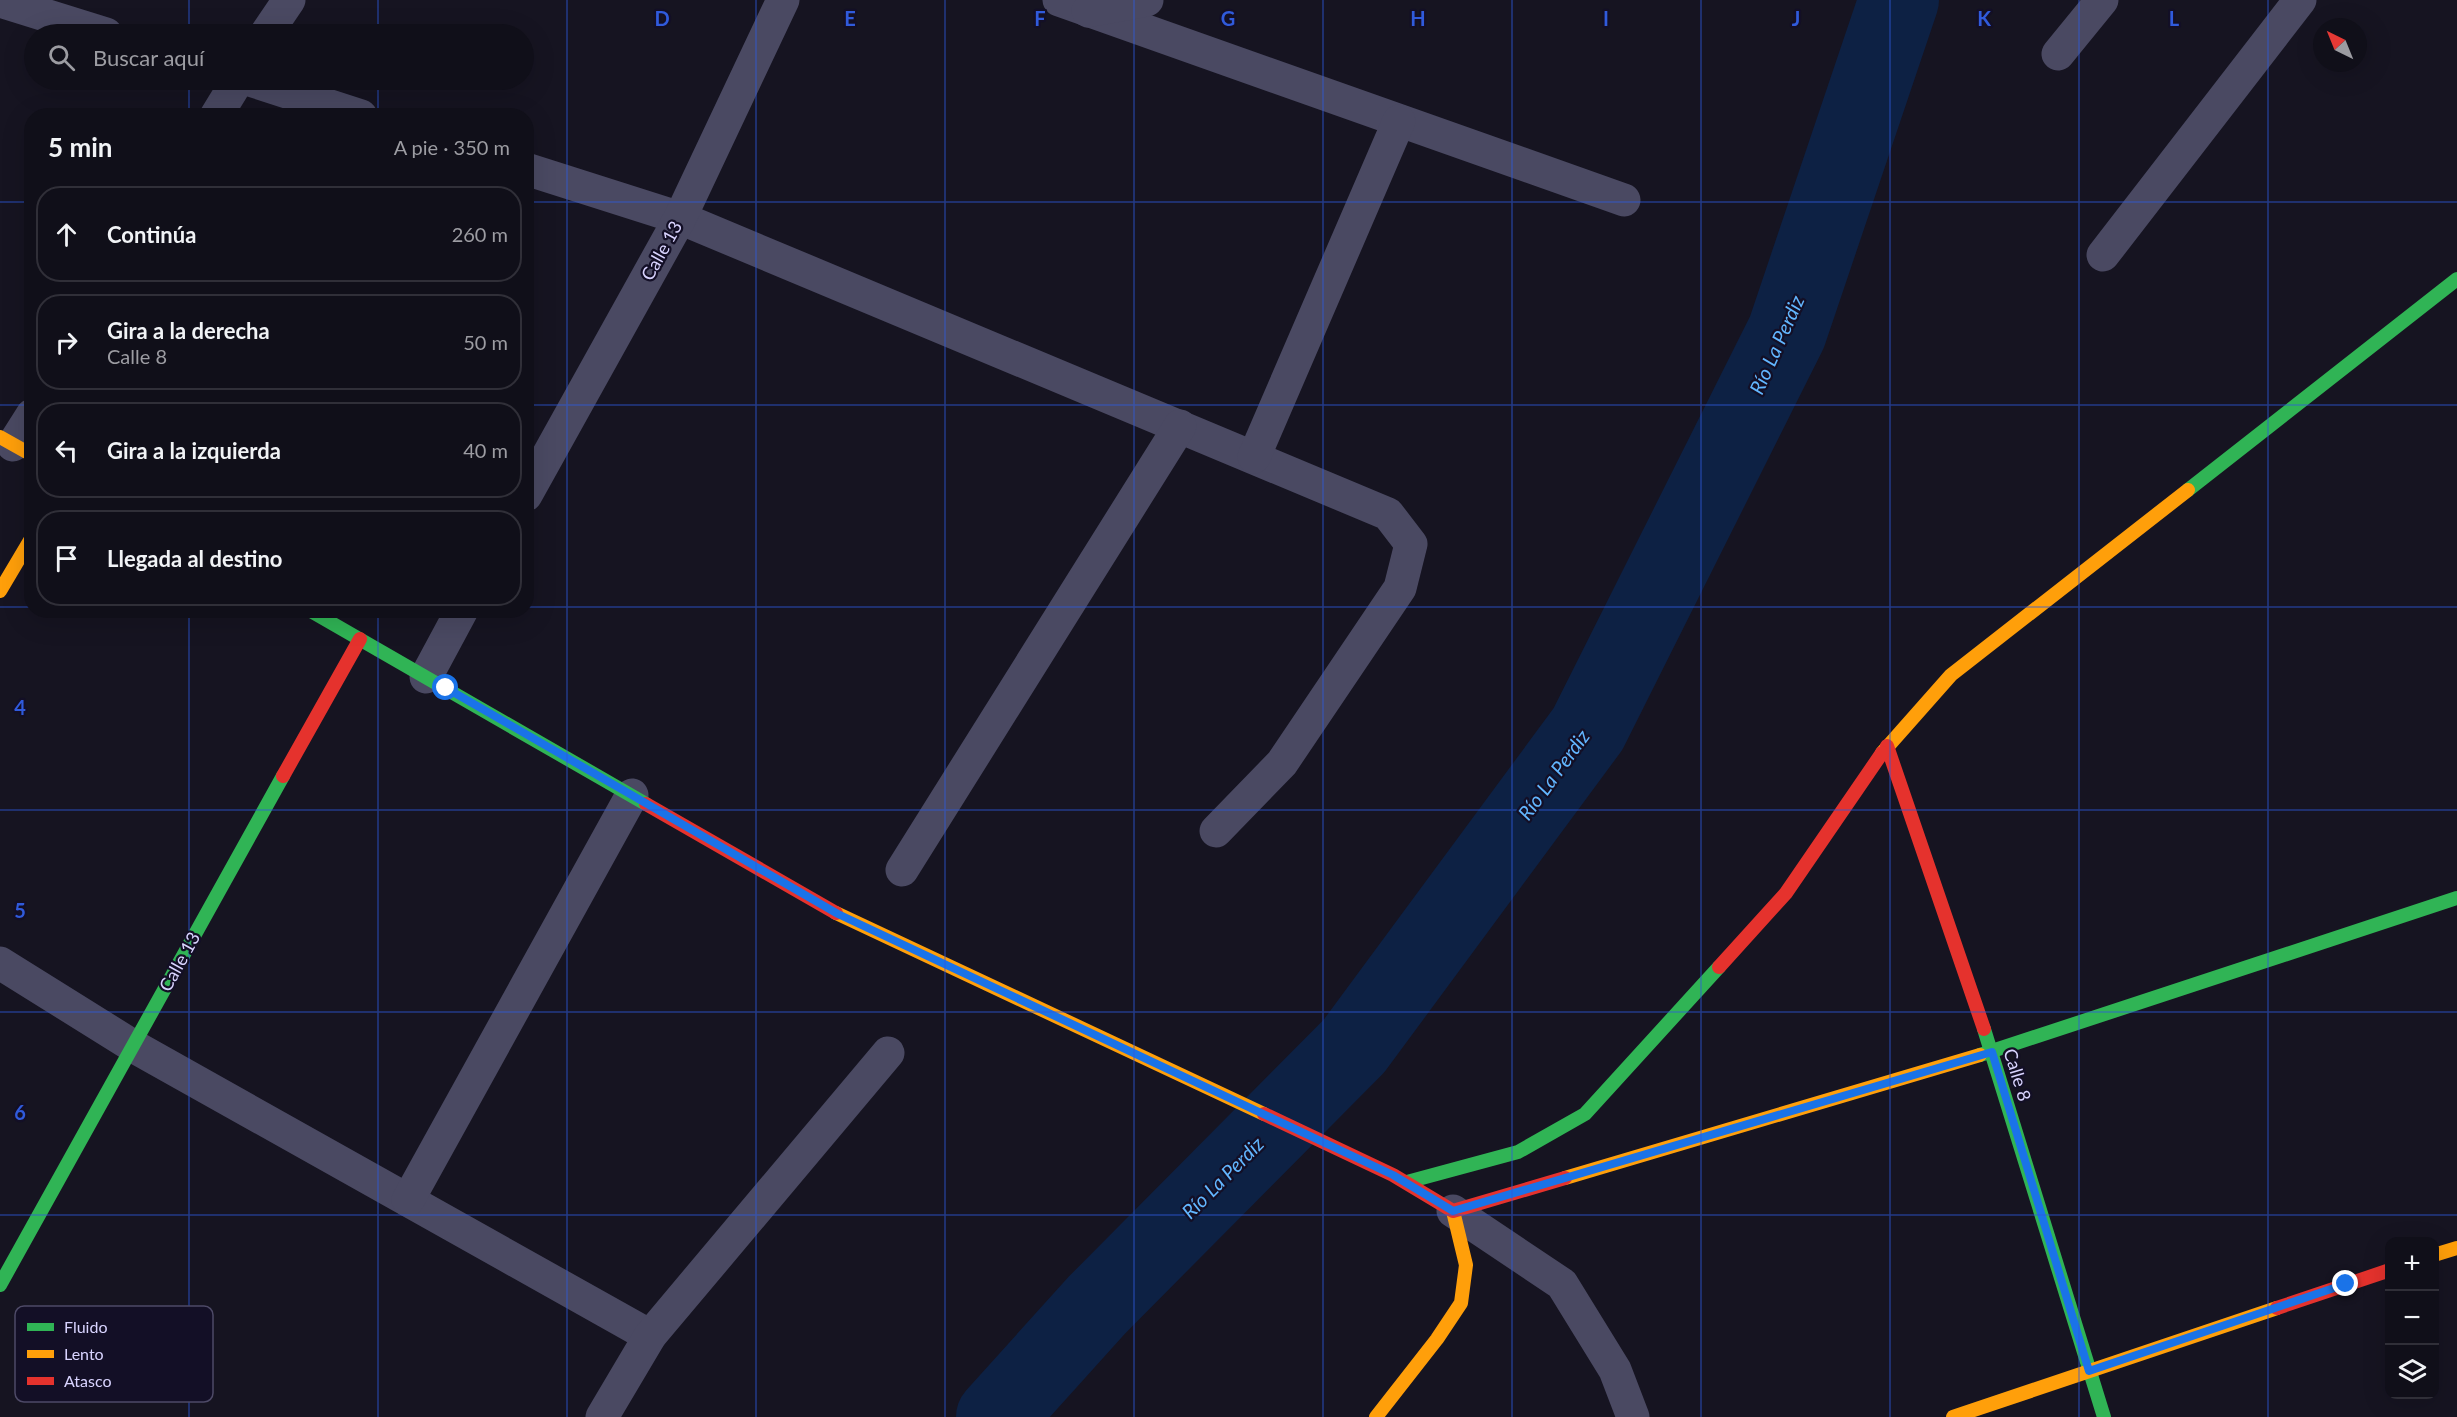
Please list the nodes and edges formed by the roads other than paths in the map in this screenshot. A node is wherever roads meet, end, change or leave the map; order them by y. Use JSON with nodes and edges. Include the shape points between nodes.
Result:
{"nodes":[{"id":1,"x":289,"y":0,"type":"edge"},
{"id":2,"x":783,"y":0,"type":"edge"},
{"id":3,"x":1147,"y":0,"type":"edge"},
{"id":4,"x":2102,"y":0,"type":"edge"},
{"id":5,"x":2300,"y":0,"type":"edge"},
{"id":6,"x":0,"y":1,"type":"edge"},
{"id":7,"x":1072,"y":6,"type":"edge"},
{"id":8,"x":74,"y":24,"type":"edge"},
{"id":9,"x":273,"y":24,"type":"edge"},
{"id":10,"x":2058,"y":54,"type":"dead end"},
{"id":11,"x":232,"y":90,"type":"edge"},
{"id":12,"x":281,"y":90,"type":"edge"},
{"id":13,"x":221,"y":108,"type":"edge"},
{"id":14,"x":336,"y":108,"type":"edge"},
{"id":15,"x":1399,"y":121,"type":"junction"},
{"id":16,"x":534,"y":172,"type":"edge"},
{"id":17,"x":1624,"y":200,"type":"dead end"},
{"id":18,"x":680,"y":219,"type":"junction"},
{"id":19,"x":2103,"y":255,"type":"dead end"},
{"id":20,"x":2457,"y":279,"type":"edge"},
{"id":21,"x":1180,"y":426,"type":"junction"},
{"id":22,"x":24,"y":430,"type":"edge"},
{"id":23,"x":15,"y":446,"type":"edge"},
{"id":24,"x":1254,"y":457,"type":"junction"},
{"id":25,"x":534,"y":481,"type":"edge"},
{"id":26,"x":24,"y":550,"type":"edge"},
{"id":27,"x":0,"y":591,"type":"edge"},
{"id":28,"x":323,"y":618,"type":"edge"},
{"id":29,"x":458,"y":618,"type":"edge"},
{"id":30,"x":360,"y":639,"type":"junction"},
{"id":31,"x":426,"y":676,"type":"junction"},
{"id":32,"x":1887,"y":746,"type":"junction"},
{"id":33,"x":632,"y":795,"type":"junction"},
{"id":34,"x":1216,"y":831,"type":"dead end"},
{"id":35,"x":902,"y":870,"type":"dead end"},
{"id":36,"x":2457,"y":898,"type":"edge"},
{"id":37,"x":0,"y":963,"type":"edge"},
{"id":38,"x":133,"y":1046,"type":"junction"},
{"id":39,"x":1992,"y":1052,"type":"junction"},
{"id":40,"x":888,"y":1053,"type":"dead end"},
{"id":41,"x":1407,"y":1182,"type":"junction"},
{"id":42,"x":408,"y":1200,"type":"junction"},
{"id":43,"x":1453,"y":1211,"type":"junction"},
{"id":44,"x":2457,"y":1248,"type":"edge"},
{"id":45,"x":2439,"y":1253,"type":"edge"},
{"id":46,"x":2385,"y":1272,"type":"edge"},
{"id":47,"x":0,"y":1285,"type":"edge"},
{"id":48,"x":650,"y":1336,"type":"junction"},
{"id":49,"x":2089,"y":1371,"type":"junction"},
{"id":50,"x":602,"y":1417,"type":"edge"},
{"id":51,"x":1376,"y":1417,"type":"edge"},
{"id":52,"x":1633,"y":1417,"type":"edge"},
{"id":53,"x":1953,"y":1417,"type":"edge"},
{"id":54,"x":2104,"y":1417,"type":"edge"}],
"edges":[{"from":1,"to":9,"type":"street"},
{"from":2,"to":18,"type":"street","name":"Calle 13"},
{"from":3,"to":7,"type":"street"},
{"from":4,"to":10,"type":"street"},
{"from":5,"to":19,"type":"street"},
{"from":6,"to":8,"type":"street"},
{"from":7,"to":15,"type":"street"},
{"from":11,"to":13,"type":"street"},
{"from":12,"to":14,"type":"street"},
{"from":15,"to":17,"type":"street"},
{"from":15,"to":24,"type":"street"},
{"from":16,"to":18,"type":"street"},
{"from":18,"to":21,"type":"street"},
{"from":18,"to":25,"type":"street","name":"Calle 13"},
{"from":20,"to":32,"type":"main road","via":[[1951,675]]},
{"from":21,"to":24,"type":"street"},
{"from":21,"to":35,"type":"street"},
{"from":22,"to":23,"type":"street"},
{"from":24,"to":34,"type":"street","via":[[1388,514],[1411,544],[1400,588],[1282,764]]},
{"from":26,"to":27,"type":"main road"},
{"from":28,"to":30,"type":"main road"},
{"from":29,"to":31,"type":"street"},
{"from":30,"to":31,"type":"main road"},
{"from":30,"to":38,"type":"main road","name":"Calle 13"},
{"from":31,"to":33,"type":"main road"},
{"from":32,"to":39,"type":"main road","name":"Calle 8"},
{"from":32,"to":41,"type":"main road","via":[[1785,893],[1585,1114],[1518,1152]]},
{"from":33,"to":41,"type":"main road","via":[[838,914]]},
{"from":33,"to":42,"type":"street"},
{"from":36,"to":39,"type":"main road"},
{"from":37,"to":38,"type":"street"},
{"from":38,"to":42,"type":"street"},
{"from":38,"to":47,"type":"main road","name":"Calle 13"},
{"from":39,"to":43,"type":"main road"},
{"from":39,"to":49,"type":"main road","name":"Calle 8"},
{"from":40,"to":48,"type":"street"},
{"from":41,"to":43,"type":"main road"},
{"from":42,"to":48,"type":"street"},
{"from":43,"to":51,"type":"main road","via":[[1466,1265],[1461,1303]]},
{"from":43,"to":52,"type":"street","via":[[1562,1284],[1615,1370]]},
{"from":44,"to":45,"type":"main road"},
{"from":46,"to":49,"type":"main road"},
{"from":48,"to":50,"type":"street"},
{"from":49,"to":53,"type":"main road"},
{"from":49,"to":54,"type":"main road","name":"Calle 8"}]}
